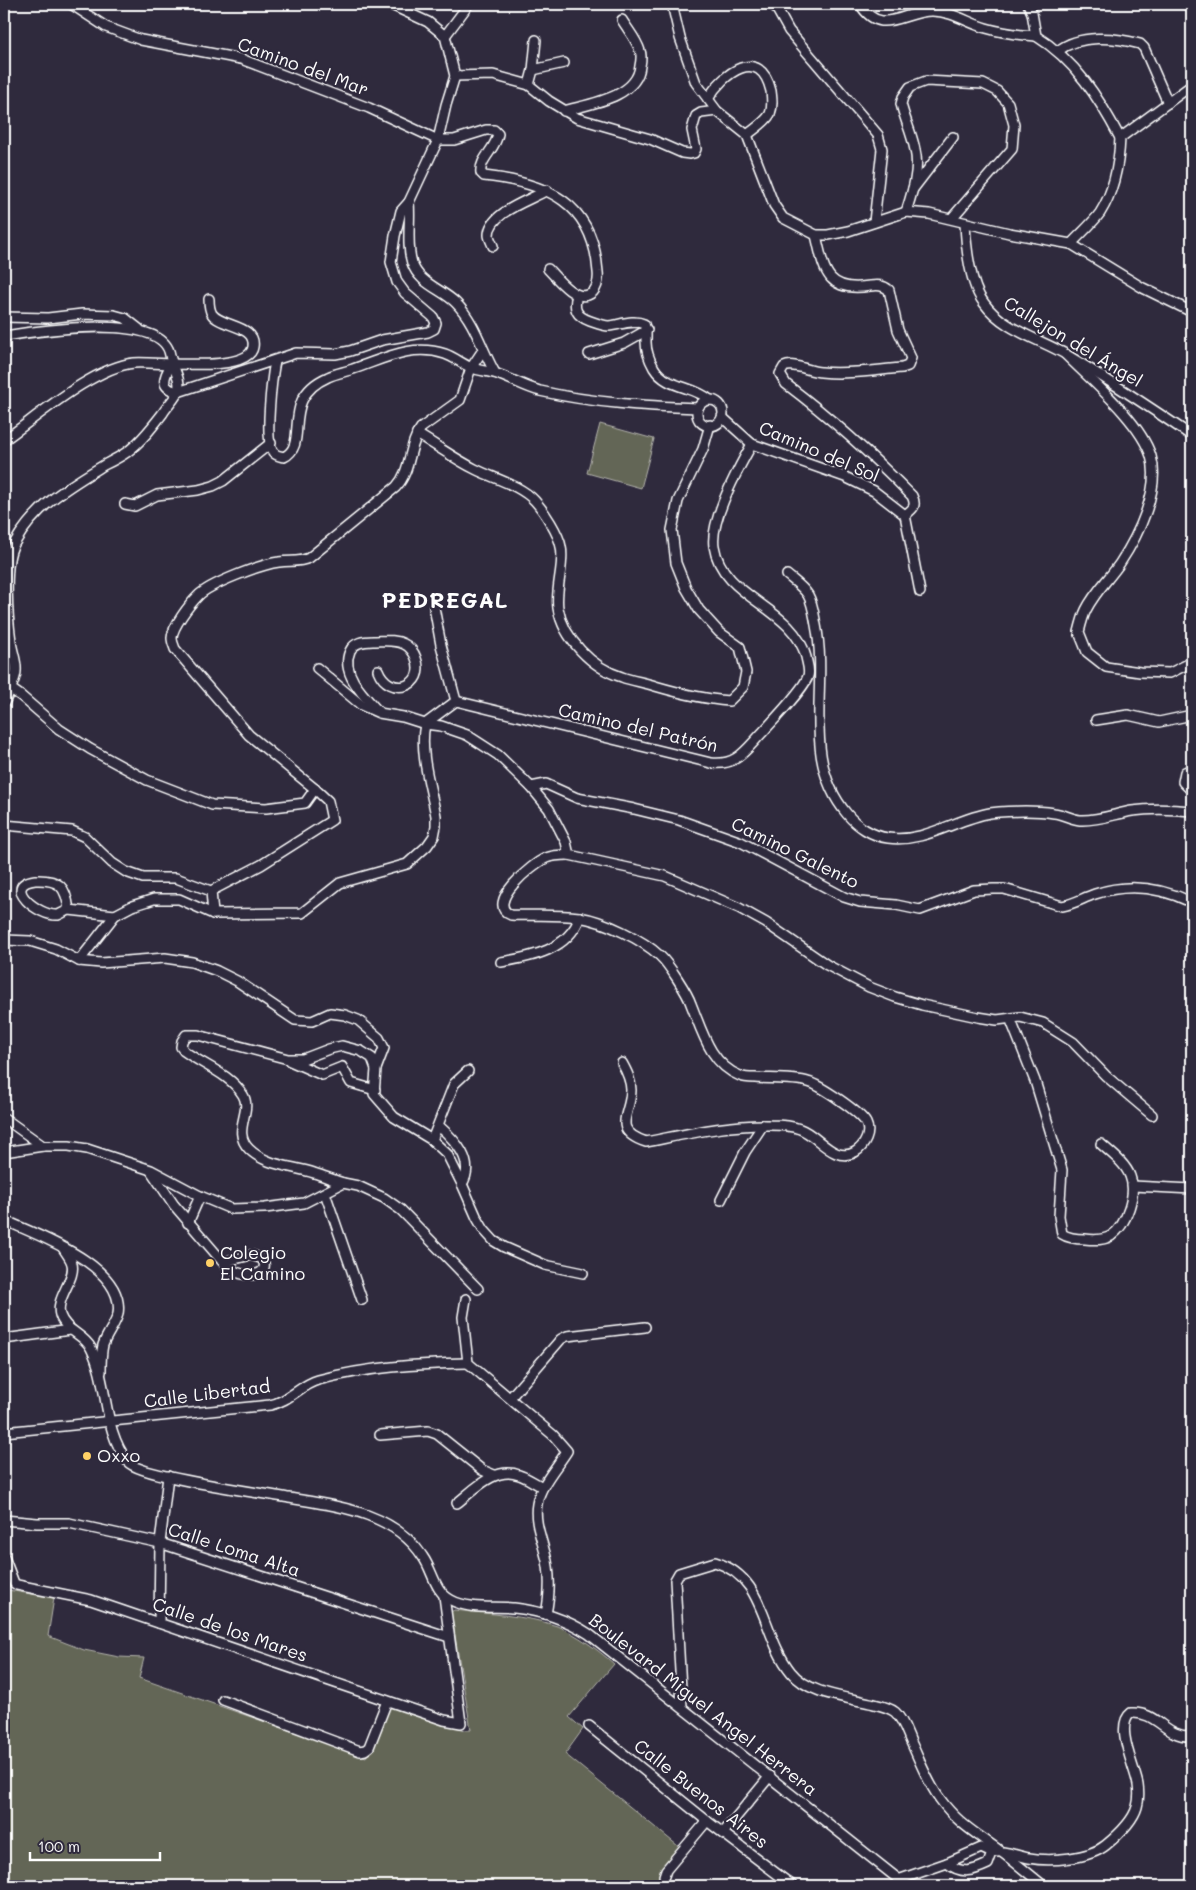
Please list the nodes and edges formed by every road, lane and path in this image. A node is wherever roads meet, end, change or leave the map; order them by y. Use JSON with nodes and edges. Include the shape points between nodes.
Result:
{"nodes":[{"id":1,"x":71,"y":4,"type":"edge"},
{"id":2,"x":389,"y":4,"type":"edge"},
{"id":3,"x":469,"y":4,"type":"edge"},
{"id":4,"x":672,"y":4,"type":"edge"},
{"id":5,"x":774,"y":4,"type":"edge"},
{"id":6,"x":860,"y":4,"type":"edge"},
{"id":7,"x":1028,"y":4,"type":"edge"},
{"id":8,"x":622,"y":20,"type":"dead end"},
{"id":9,"x":445,"y":36,"type":"junction"},
{"id":10,"x":1036,"y":36,"type":"junction"},
{"id":11,"x":536,"y":40,"type":"dead end"},
{"id":12,"x":1058,"y":51,"type":"junction"},
{"id":13,"x":564,"y":63,"type":"dead end"},
{"id":14,"x":533,"y":70,"type":"junction"},
{"id":15,"x":455,"y":76,"type":"junction"},
{"id":16,"x":529,"y":85,"type":"junction"},
{"id":17,"x":1192,"y":85,"type":"edge"},
{"id":18,"x":708,"y":98,"type":"junction"},
{"id":19,"x":1168,"y":103,"type":"junction"},
{"id":20,"x":564,"y":111,"type":"junction"},
{"id":21,"x":717,"y":111,"type":"junction"},
{"id":22,"x":747,"y":135,"type":"junction"},
{"id":23,"x":954,"y":137,"type":"dead end"},
{"id":24,"x":1120,"y":138,"type":"junction"},
{"id":25,"x":438,"y":140,"type":"junction"},
{"id":26,"x":546,"y":190,"type":"junction"},
{"id":27,"x":913,"y":190,"type":"junction"},
{"id":28,"x":409,"y":202,"type":"junction"},
{"id":29,"x":906,"y":212,"type":"junction"},
{"id":30,"x":952,"y":218,"type":"junction"},
{"id":31,"x":874,"y":222,"type":"junction"},
{"id":32,"x":965,"y":223,"type":"junction"},
{"id":33,"x":816,"y":235,"type":"junction"},
{"id":34,"x":1071,"y":244,"type":"junction"},
{"id":35,"x":493,"y":246,"type":"dead end"},
{"id":36,"x":548,"y":269,"type":"dead end"},
{"id":37,"x":577,"y":295,"type":"junction"},
{"id":38,"x":209,"y":299,"type":"dead end"},
{"id":39,"x":1192,"y":312,"type":"edge"},
{"id":40,"x":4,"y":317,"type":"edge"},
{"id":41,"x":647,"y":330,"type":"junction"},
{"id":42,"x":141,"y":331,"type":"junction"},
{"id":43,"x":4,"y":336,"type":"edge"},
{"id":44,"x":483,"y":350,"type":"junction"},
{"id":45,"x":589,"y":354,"type":"dead end"},
{"id":46,"x":1065,"y":354,"type":"junction"},
{"id":47,"x":275,"y":361,"type":"junction"},
{"id":48,"x":171,"y":365,"type":"junction"},
{"id":49,"x":472,"y":368,"type":"junction"},
{"id":50,"x":495,"y":373,"type":"junction"},
{"id":51,"x":178,"y":392,"type":"junction"},
{"id":52,"x":710,"y":400,"type":"junction"},
{"id":53,"x":698,"y":408,"type":"junction"},
{"id":54,"x":722,"y":417,"type":"junction"},
{"id":55,"x":710,"y":426,"type":"junction"},
{"id":56,"x":416,"y":434,"type":"junction"},
{"id":57,"x":1192,"y":436,"type":"edge"},
{"id":58,"x":4,"y":440,"type":"edge"},
{"id":59,"x":271,"y":443,"type":"junction"},
{"id":60,"x":752,"y":444,"type":"junction"},
{"id":61,"x":125,"y":504,"type":"dead end"},
{"id":62,"x":905,"y":515,"type":"junction"},
{"id":63,"x":787,"y":574,"type":"dead end"},
{"id":64,"x":920,"y":592,"type":"dead end"},
{"id":65,"x":434,"y":607,"type":"dead end"},
{"id":66,"x":1192,"y":662,"type":"edge"},
{"id":67,"x":317,"y":668,"type":"dead end"},
{"id":68,"x":809,"y":669,"type":"junction"},
{"id":69,"x":378,"y":670,"type":"dead end"},
{"id":70,"x":819,"y":682,"type":"junction"},
{"id":71,"x":7,"y":686,"type":"edge"},
{"id":72,"x":456,"y":701,"type":"junction"},
{"id":73,"x":4,"y":703,"type":"edge"},
{"id":74,"x":379,"y":713,"type":"junction"},
{"id":75,"x":1192,"y":715,"type":"edge"},
{"id":76,"x":1096,"y":720,"type":"dead end"},
{"id":77,"x":425,"y":724,"type":"junction"},
{"id":78,"x":1192,"y":769,"type":"edge"},
{"id":79,"x":531,"y":787,"type":"junction"},
{"id":80,"x":315,"y":789,"type":"junction"},
{"id":81,"x":1192,"y":791,"type":"edge"},
{"id":82,"x":1192,"y":811,"type":"edge"},
{"id":83,"x":4,"y":825,"type":"edge"},
{"id":84,"x":569,"y":855,"type":"junction"},
{"id":85,"x":211,"y":891,"type":"junction"},
{"id":86,"x":1192,"y":902,"type":"edge"},
{"id":87,"x":69,"y":910,"type":"junction"},
{"id":88,"x":214,"y":914,"type":"junction"},
{"id":89,"x":115,"y":915,"type":"junction"},
{"id":90,"x":580,"y":917,"type":"junction"},
{"id":91,"x":4,"y":940,"type":"edge"},
{"id":92,"x":79,"y":961,"type":"junction"},
{"id":93,"x":501,"y":962,"type":"dead end"},
{"id":94,"x":1010,"y":1018,"type":"junction"},
{"id":95,"x":288,"y":1060,"type":"junction"},
{"id":96,"x":622,"y":1063,"type":"dead end"},
{"id":97,"x":376,"y":1070,"type":"junction"},
{"id":98,"x":468,"y":1071,"type":"dead end"},
{"id":99,"x":375,"y":1090,"type":"junction"},
{"id":100,"x":1152,"y":1116,"type":"dead end"},
{"id":101,"x":4,"y":1118,"type":"edge"},
{"id":102,"x":764,"y":1125,"type":"junction"},
{"id":103,"x":439,"y":1126,"type":"junction"},
{"id":104,"x":432,"y":1140,"type":"junction"},
{"id":105,"x":1101,"y":1144,"type":"dead end"},
{"id":106,"x":43,"y":1146,"type":"junction"},
{"id":107,"x":4,"y":1152,"type":"edge"},
{"id":108,"x":150,"y":1170,"type":"junction"},
{"id":109,"x":343,"y":1183,"type":"junction"},
{"id":110,"x":462,"y":1184,"type":"junction"},
{"id":111,"x":1133,"y":1186,"type":"junction"},
{"id":112,"x":1192,"y":1188,"type":"edge"},
{"id":113,"x":325,"y":1193,"type":"junction"},
{"id":114,"x":200,"y":1196,"type":"junction"},
{"id":115,"x":721,"y":1200,"type":"dead end"},
{"id":116,"x":4,"y":1220,"type":"edge"},
{"id":117,"x":188,"y":1223,"type":"junction"},
{"id":118,"x":63,"y":1248,"type":"junction"},
{"id":119,"x":222,"y":1262,"type":"dead end"},
{"id":120,"x":583,"y":1273,"type":"dead end"},
{"id":121,"x":478,"y":1289,"type":"dead end"},
{"id":122,"x":466,"y":1299,"type":"dead end"},
{"id":123,"x":362,"y":1300,"type":"dead end"},
{"id":124,"x":645,"y":1327,"type":"dead end"},
{"id":125,"x":70,"y":1330,"type":"junction"},
{"id":126,"x":4,"y":1339,"type":"edge"},
{"id":127,"x":468,"y":1363,"type":"junction"},
{"id":128,"x":100,"y":1374,"type":"junction"},
{"id":129,"x":510,"y":1398,"type":"junction"},
{"id":130,"x":109,"y":1422,"type":"junction"},
{"id":131,"x":4,"y":1432,"type":"edge"},
{"id":132,"x":380,"y":1435,"type":"dead end"},
{"id":133,"x":168,"y":1476,"type":"junction"},
{"id":134,"x":494,"y":1476,"type":"junction"},
{"id":135,"x":544,"y":1487,"type":"junction"},
{"id":136,"x":457,"y":1503,"type":"dead end"},
{"id":137,"x":4,"y":1520,"type":"edge"},
{"id":138,"x":160,"y":1543,"type":"junction"},
{"id":139,"x":4,"y":1557,"type":"edge"},
{"id":140,"x":444,"y":1596,"type":"junction"},
{"id":141,"x":546,"y":1614,"type":"junction"},
{"id":142,"x":159,"y":1623,"type":"junction"},
{"id":143,"x":449,"y":1637,"type":"junction"},
{"id":144,"x":223,"y":1700,"type":"dead end"},
{"id":145,"x":387,"y":1701,"type":"junction"},
{"id":146,"x":682,"y":1707,"type":"junction"},
{"id":147,"x":589,"y":1726,"type":"dead end"},
{"id":148,"x":1192,"y":1736,"type":"edge"},
{"id":149,"x":770,"y":1776,"type":"junction"},
{"id":150,"x":706,"y":1821,"type":"junction"},
{"id":151,"x":723,"y":1833,"type":"junction"},
{"id":152,"x":996,"y":1852,"type":"junction"},
{"id":153,"x":947,"y":1863,"type":"junction"},
{"id":154,"x":664,"y":1876,"type":"dead end"},
{"id":155,"x":898,"y":1880,"type":"junction"},
{"id":156,"x":793,"y":1886,"type":"edge"},
{"id":157,"x":906,"y":1886,"type":"edge"},
{"id":158,"x":1044,"y":1886,"type":"edge"}],
"edges":[{"from":1,"to":25,"type":"street","name":"Camino del Mar","via":[[106,27],[141,40],[241,59],[360,104]]},
{"from":2,"to":9,"type":"street","via":[[428,22]]},
{"from":3,"to":9,"type":"street"},
{"from":4,"to":18,"type":"street","via":[[690,69]]},
{"from":5,"to":31,"type":"street","via":[[789,31],[878,135],[882,149]]},
{"from":6,"to":10,"type":"street","via":[[878,20],[890,21],[920,12],[943,12],[1003,33]]},
{"from":7,"to":10,"type":"street"},
{"from":8,"to":20,"type":"street","via":[[641,52],[636,80],[609,99]]},
{"from":9,"to":15,"type":"street"},
{"from":10,"to":12,"type":"street"},
{"from":11,"to":14,"type":"street"},
{"from":12,"to":19,"type":"street","via":[[1081,40],[1140,44]]},
{"from":12,"to":24,"type":"street","via":[[1090,86]]},
{"from":13,"to":14,"type":"street"},
{"from":14,"to":16,"type":"street"},
{"from":15,"to":16,"type":"street","via":[[493,75]]},
{"from":15,"to":25,"type":"street"},
{"from":16,"to":20,"type":"street"},
{"from":17,"to":19,"type":"street"},
{"from":18,"to":21,"type":"street"},
{"from":18,"to":22,"type":"street","via":[[739,67],[749,66],[761,72],[769,85],[772,105],[766,119]]},
{"from":19,"to":24,"type":"street"},
{"from":20,"to":21,"type":"street","via":[[690,154],[696,149],[692,130],[696,116]]},
{"from":21,"to":22,"type":"street"},
{"from":22,"to":33,"type":"street","via":[[777,211],[783,218]]},
{"from":23,"to":27,"type":"street"},
{"from":24,"to":34,"type":"street","via":[[1116,172],[1104,205]]},
{"from":25,"to":26,"type":"street","via":[[454,140],[494,130],[498,134],[497,141],[480,173]]},
{"from":25,"to":28,"type":"street"},
{"from":26,"to":35,"type":"street","via":[[499,216],[489,234]]},
{"from":26,"to":37,"type":"street","via":[[566,203],[586,226],[597,258],[595,288],[588,295]]},
{"from":27,"to":29,"type":"street"},
{"from":27,"to":30,"type":"street","via":[[916,151],[901,101],[910,87],[926,81],[992,87],[1008,102],[1014,125],[1012,149]]},
{"from":28,"to":44,"type":"street","via":[[412,263],[417,274],[457,304],[474,328]]},
{"from":28,"to":47,"type":"street","via":[[401,211],[391,262],[397,282],[405,293],[433,317],[436,323],[434,330],[382,340],[335,354],[296,353]]},
{"from":29,"to":30,"type":"street"},
{"from":29,"to":31,"type":"street"},
{"from":30,"to":32,"type":"street"},
{"from":31,"to":33,"type":"street","via":[[848,231]]},
{"from":32,"to":34,"type":"street"},
{"from":32,"to":46,"type":"street","name":"Callejon del Ángel","via":[[969,263],[982,302],[1007,325]]},
{"from":33,"to":62,"type":"street","via":[[822,262],[834,282],[861,288],[880,285],[889,290],[898,330],[911,363],[902,368],[829,373],[788,365],[780,374],[786,384],[884,467],[912,496],[914,508]]},
{"from":34,"to":39,"type":"street","via":[[1143,288]]},
{"from":36,"to":37,"type":"street"},
{"from":37,"to":41,"type":"street","via":[[576,312],[580,318],[609,326],[637,322],[644,324]]},
{"from":38,"to":48,"type":"street","via":[[215,317],[252,337],[253,351],[237,361]]},
{"from":40,"to":42,"type":"street","via":[[114,315],[125,318]]},
{"from":41,"to":45,"type":"street","via":[[624,343]]},
{"from":41,"to":52,"type":"street","via":[[646,349],[654,369],[662,378]]},
{"from":42,"to":43,"type":"street","via":[[88,327]]},
{"from":42,"to":48,"type":"street","via":[[165,342]]},
{"from":44,"to":49,"type":"street"},
{"from":44,"to":50,"type":"street"},
{"from":46,"to":57,"type":"street","name":"Callejon del Ángel"},
{"from":46,"to":66,"type":"street","via":[[1138,430],[1151,456],[1153,487],[1136,533],[1120,564],[1086,610],[1079,632],[1088,652],[1106,667],[1170,673]]},
{"from":47,"to":51,"type":"street"},
{"from":47,"to":59,"type":"street"},
{"from":48,"to":51,"type":"street","via":[[178,378]]},
{"from":48,"to":51,"type":"street","via":[[164,381],[170,391]]},
{"from":48,"to":58,"type":"street","via":[[134,363],[119,367],[68,393]]},
{"from":49,"to":50,"type":"street"},
{"from":49,"to":56,"type":"street","via":[[460,400]]},
{"from":49,"to":59,"type":"street","via":[[444,354],[407,351],[328,377],[312,386],[301,400],[290,454],[284,457],[277,455],[272,451]]},
{"from":50,"to":53,"type":"street","via":[[541,391],[625,404]]},
{"from":51,"to":71,"type":"street","via":[[128,452],[48,501],[13,545],[7,583],[10,639],[16,672]]},
{"from":52,"to":53,"type":"street"},
{"from":52,"to":54,"type":"street","via":[[720,405]]},
{"from":53,"to":55,"type":"street","via":[[700,420]]},
{"from":54,"to":55,"type":"street","via":[[720,422]]},
{"from":54,"to":60,"type":"street","name":"Camino del Sol"},
{"from":55,"to":56,"type":"street","via":[[678,501],[672,530],[676,563],[686,588],[699,610],[719,632],[740,647],[746,672],[743,687],[729,700],[687,694],[602,669],[578,648],[562,624],[557,591],[562,547],[552,525],[535,502],[523,491],[474,469]]},
{"from":56,"to":80,"type":"street","via":[[407,470],[396,487],[309,558],[301,562],[264,565],[199,594],[178,622],[172,636],[174,649],[249,735]]},
{"from":59,"to":61,"type":"street","via":[[213,486],[157,495],[135,506]]},
{"from":60,"to":62,"type":"street","name":"Camino del Sol","via":[[845,477],[874,491]]},
{"from":60,"to":68,"type":"street","via":[[725,499],[714,535],[714,546],[724,572],[739,588],[779,617],[800,641]]},
{"from":62,"to":64,"type":"street"},
{"from":63,"to":70,"type":"street","via":[[801,586],[812,604],[820,650]]},
{"from":65,"to":72,"type":"street"},
{"from":67,"to":74,"type":"street","via":[[361,705]]},
{"from":68,"to":70,"type":"street"},
{"from":68,"to":72,"type":"street","name":"Camino del Patrón","via":[[805,683],[778,716],[742,754],[723,764]]},
{"from":69,"to":74,"type":"street","via":[[386,683],[404,687],[412,684],[418,668],[411,650],[403,644],[393,641],[360,642],[352,646],[348,655],[351,676]]},
{"from":70,"to":82,"type":"street","via":[[820,750],[826,779],[839,804],[858,826],[880,837],[928,835],[992,813],[1047,812],[1080,820],[1158,808]]},
{"from":71,"to":73,"type":"street"},
{"from":71,"to":80,"type":"street","via":[[59,729],[90,749],[147,780],[212,804],[266,808],[305,803]]},
{"from":72,"to":77,"type":"street"},
{"from":74,"to":77,"type":"street"},
{"from":75,"to":76,"type":"street","via":[[1159,722],[1128,715]]},
{"from":77,"to":79,"type":"street","via":[[452,729],[477,740]]},
{"from":77,"to":88,"type":"street","via":[[424,748],[436,816],[434,836],[427,846],[407,864],[340,883],[302,913]]},
{"from":78,"to":81,"type":"street","via":[[1185,772],[1183,782]]},
{"from":79,"to":84,"type":"street","via":[[558,825]]},
{"from":79,"to":86,"type":"street","name":"Camino Galento","via":[[546,784],[577,798],[679,820],[741,842],[844,897],[860,902],[920,910],[974,890],[993,889],[1062,906],[1072,905],[1093,894],[1133,886],[1153,888]]},
{"from":80,"to":85,"type":"street","via":[[328,800],[332,820]]},
{"from":83,"to":85,"type":"street","via":[[72,832],[85,838],[126,872],[143,878],[176,878]]},
{"from":84,"to":90,"type":"street","via":[[544,858],[519,878],[507,891],[503,908],[511,915]]},
{"from":84,"to":94,"type":"street","via":[[665,876],[739,908],[827,965],[895,997],[978,1017]]},
{"from":85,"to":88,"type":"street"},
{"from":87,"to":87,"type":"street","via":[[63,887],[54,881],[26,881],[16,889],[19,900],[49,914],[59,915]]},
{"from":87,"to":89,"type":"street"},
{"from":88,"to":89,"type":"street","via":[[179,898],[154,898]]},
{"from":89,"to":92,"type":"street"},
{"from":90,"to":93,"type":"street","via":[[566,940],[527,958]]},
{"from":90,"to":102,"type":"street","via":[[621,931],[661,957],[690,1001],[713,1055],[727,1068],[741,1077],[808,1082],[830,1093],[852,1110],[866,1122],[868,1132],[865,1143],[855,1152],[843,1155],[834,1153],[799,1129]]},
{"from":91,"to":92,"type":"street","via":[[30,941]]},
{"from":92,"to":97,"type":"street","via":[[101,963],[165,958],[192,962],[237,981],[295,1020],[312,1021],[330,1013],[345,1015],[358,1020],[379,1038],[384,1048]]},
{"from":94,"to":100,"type":"street","via":[[1028,1018],[1056,1030]]},
{"from":94,"to":111,"type":"street","via":[[1036,1081],[1062,1170],[1059,1216],[1062,1234],[1087,1239],[1110,1237],[1125,1219]]},
{"from":95,"to":97,"type":"street","via":[[303,1059],[342,1046],[372,1058]]},
{"from":95,"to":99,"type":"street","via":[[322,1075],[342,1067],[351,1083]]},
{"from":95,"to":109,"type":"street","via":[[198,1035],[186,1035],[181,1047],[230,1080],[243,1095],[243,1140],[250,1150],[272,1162]]},
{"from":96,"to":102,"type":"street","via":[[631,1089],[625,1125],[637,1139],[646,1142],[722,1127]]},
{"from":97,"to":99,"type":"street"},
{"from":98,"to":103,"type":"street","via":[[454,1084]]},
{"from":99,"to":104,"type":"street","via":[[374,1094],[394,1117]]},
{"from":101,"to":106,"type":"street"},
{"from":102,"to":115,"type":"street","via":[[745,1152]]},
{"from":103,"to":104,"type":"street"},
{"from":103,"to":110,"type":"street","via":[[457,1142],[467,1166],[467,1176]]},
{"from":104,"to":110,"type":"street","via":[[451,1160]]},
{"from":105,"to":111,"type":"street","via":[[1127,1170]]},
{"from":106,"to":107,"type":"street"},
{"from":106,"to":108,"type":"street","via":[[87,1149]]},
{"from":108,"to":114,"type":"street"},
{"from":108,"to":117,"type":"street"},
{"from":109,"to":113,"type":"street"},
{"from":109,"to":121,"type":"street","via":[[368,1190],[401,1210]]},
{"from":110,"to":120,"type":"street","via":[[477,1218],[494,1241],[545,1265]]},
{"from":111,"to":112,"type":"street"},
{"from":113,"to":114,"type":"street","via":[[304,1203],[231,1209]]},
{"from":113,"to":123,"type":"street"},
{"from":114,"to":117,"type":"street"},
{"from":116,"to":118,"type":"street"},
{"from":117,"to":119,"type":"street"},
{"from":118,"to":125,"type":"street","via":[[73,1265],[60,1302],[60,1314]]},
{"from":118,"to":128,"type":"street","via":[[99,1271],[110,1283],[118,1301],[116,1319],[103,1347]]},
{"from":122,"to":127,"type":"street","via":[[463,1318]]},
{"from":124,"to":129,"type":"street","via":[[561,1339]]},
{"from":125,"to":126,"type":"street"},
{"from":125,"to":128,"type":"street","via":[[90,1347]]},
{"from":127,"to":129,"type":"street"},
{"from":127,"to":130,"type":"street","name":"Calle Libertad","via":[[369,1369],[315,1381],[278,1404]]},
{"from":128,"to":130,"type":"street"},
{"from":129,"to":135,"type":"street","via":[[567,1451]]},
{"from":130,"to":131,"type":"street","name":"Calle Libertad"},
{"from":130,"to":133,"type":"street","via":[[128,1463]]},
{"from":132,"to":134,"type":"street","via":[[428,1431],[438,1434]]},
{"from":133,"to":138,"type":"street"},
{"from":133,"to":140,"type":"street","via":[[364,1513],[393,1526],[418,1549]]},
{"from":134,"to":135,"type":"street","via":[[521,1475]]},
{"from":134,"to":136,"type":"street"},
{"from":135,"to":141,"type":"street","via":[[537,1504],[537,1520],[549,1578]]},
{"from":137,"to":138,"type":"street","name":"Calle Loma Alta","via":[[69,1523]]},
{"from":138,"to":142,"type":"street"},
{"from":138,"to":143,"type":"street","name":"Calle Loma Alta"},
{"from":139,"to":142,"type":"street","name":"Calle de los Mares","via":[[17,1585],[91,1600]]},
{"from":140,"to":141,"type":"street","name":"Boulevard Miguel Angel Herrera","via":[[463,1604]]},
{"from":140,"to":143,"type":"street"},
{"from":141,"to":146,"type":"street","name":"Boulevard Miguel Angel Herrera","via":[[596,1639]]},
{"from":142,"to":145,"type":"street","name":"Calle de los Mares"},
{"from":143,"to":145,"type":"street","name":"Calle de los Mares","via":[[461,1723]]},
{"from":144,"to":145,"type":"street","via":[[360,1751],[369,1747]]},
{"from":146,"to":149,"type":"street","name":"Boulevard Miguel Angel Herrera"},
{"from":146,"to":152,"type":"street","via":[[675,1580],[678,1573],[714,1562],[735,1570],[752,1588],[777,1651],[797,1679],[807,1686],[896,1712],[940,1799],[959,1822]]},
{"from":147,"to":150,"type":"street","name":"Calle Buenos Aires"},
{"from":148,"to":152,"type":"street","via":[[1176,1735],[1144,1713],[1132,1713],[1126,1719],[1124,1730],[1139,1795],[1136,1810],[1121,1832],[1095,1852],[1064,1859],[1037,1860]]},
{"from":149,"to":151,"type":"street"},
{"from":149,"to":155,"type":"street","name":"Boulevard Miguel Angel Herrera"},
{"from":150,"to":151,"type":"street","name":"Calle Buenos Aires"},
{"from":150,"to":154,"type":"street"},
{"from":151,"to":156,"type":"street","name":"Calle Buenos Aires"},
{"from":152,"to":153,"type":"street","via":[[981,1848]]},
{"from":152,"to":153,"type":"street","via":[[988,1864],[972,1871],[954,1868]]},
{"from":152,"to":158,"type":"street"},
{"from":153,"to":155,"type":"street"},
{"from":155,"to":157,"type":"street","name":"Boulevard Miguel Angel Herrera"}]}
